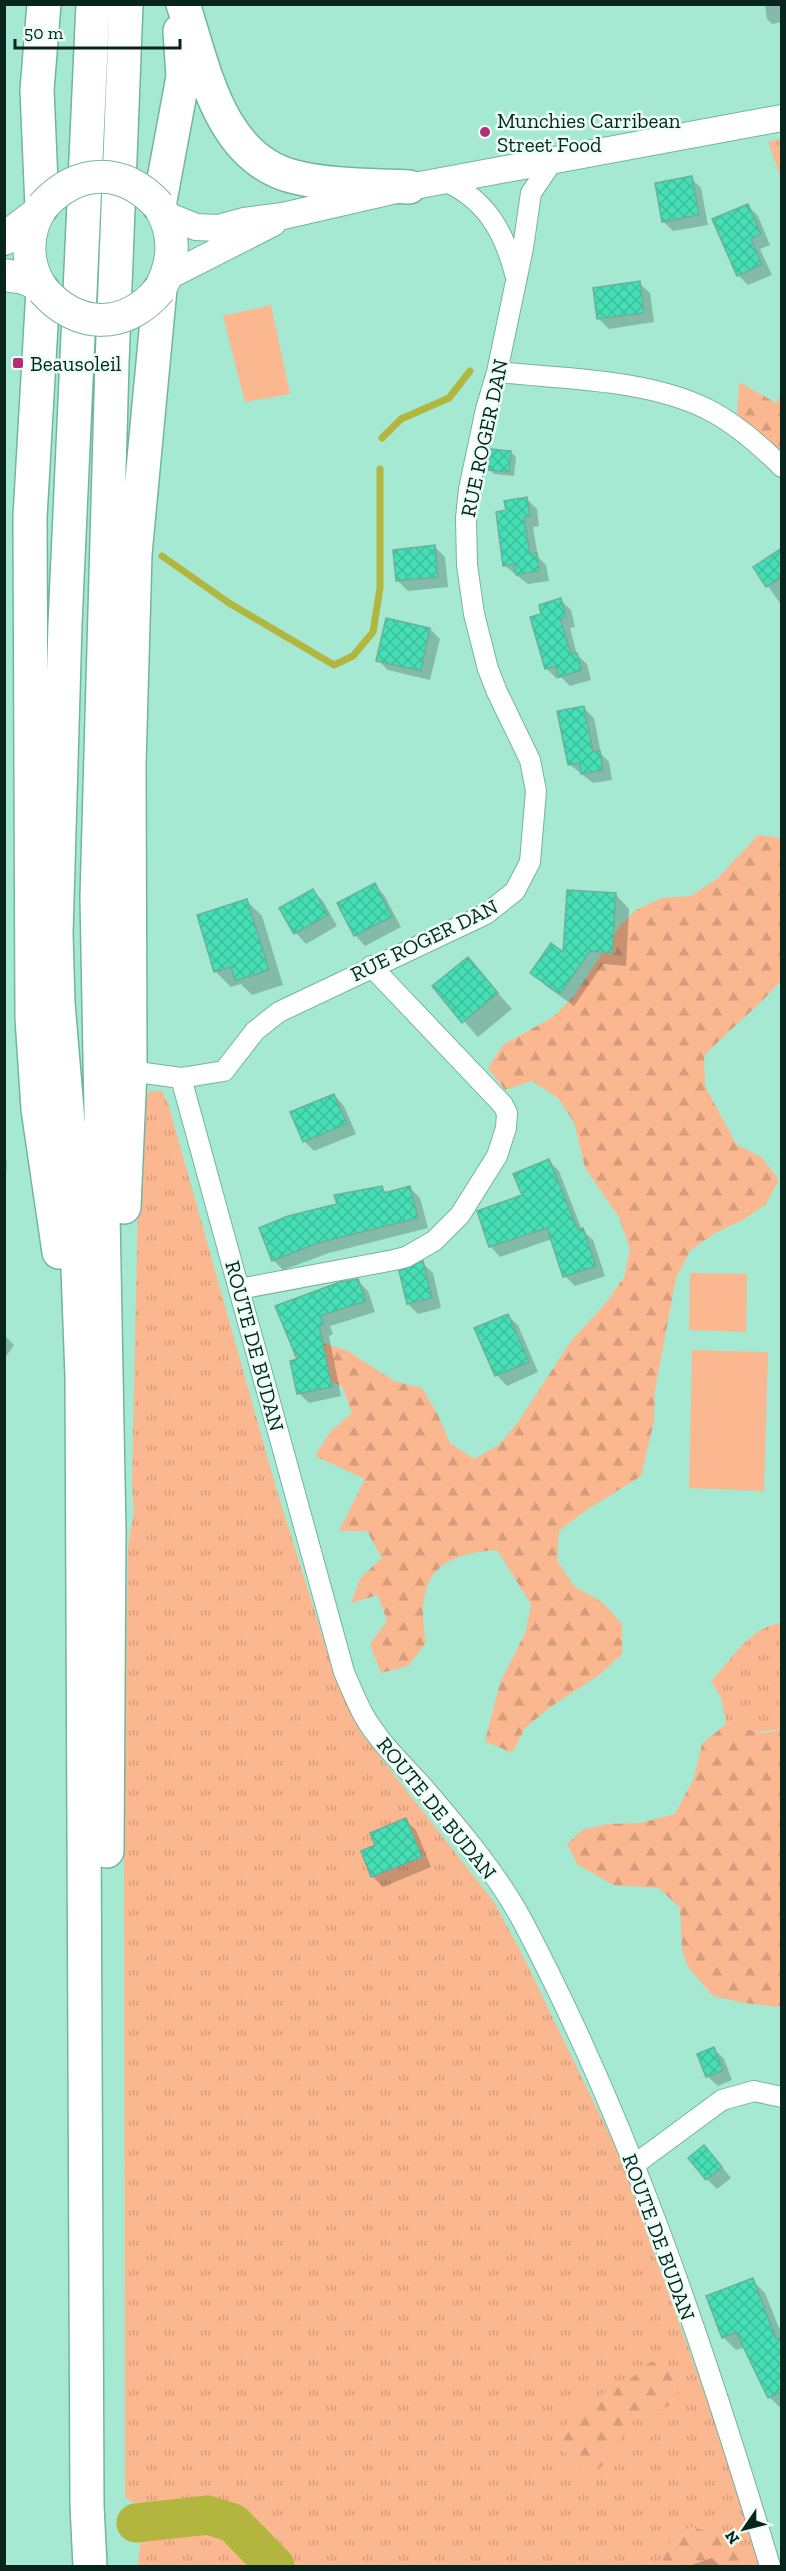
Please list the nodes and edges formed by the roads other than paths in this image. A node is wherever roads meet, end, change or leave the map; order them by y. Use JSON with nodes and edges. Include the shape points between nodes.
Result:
{"nodes":[{"id":1,"x":44,"y":4,"type":"edge"},
{"id":2,"x":93,"y":4,"type":"edge"},
{"id":3,"x":126,"y":4,"type":"edge"},
{"id":4,"x":176,"y":4,"type":"edge"},
{"id":5,"x":183,"y":4,"type":"edge"},
{"id":6,"x":782,"y":118,"type":"edge"},
{"id":7,"x":552,"y":162,"type":"junction"},
{"id":8,"x":445,"y":181,"type":"junction"},
{"id":9,"x":409,"y":188,"type":"junction"},
{"id":10,"x":40,"y":210,"type":"junction"},
{"id":11,"x":162,"y":210,"type":"junction"},
{"id":12,"x":283,"y":216,"type":"junction"},
{"id":13,"x":4,"y":239,"type":"edge"},
{"id":14,"x":515,"y":274,"type":"junction"},
{"id":15,"x":4,"y":275,"type":"edge"},
{"id":16,"x":164,"y":283,"type":"junction"},
{"id":17,"x":41,"y":287,"type":"junction"},
{"id":18,"x":497,"y":372,"type":"junction"},
{"id":19,"x":782,"y":467,"type":"edge"},
{"id":20,"x":372,"y":966,"type":"junction"},
{"id":21,"x":130,"y":1071,"type":"junction"},
{"id":22,"x":181,"y":1078,"type":"junction"},
{"id":23,"x":239,"y":1289,"type":"junction"},
{"id":24,"x":94,"y":1375,"type":"junction"},
{"id":25,"x":782,"y":2097,"type":"edge"},
{"id":26,"x":634,"y":2164,"type":"junction"},
{"id":27,"x":90,"y":2566,"type":"edge"},
{"id":28,"x":105,"y":2566,"type":"edge"},
{"id":29,"x":770,"y":2566,"type":"edge"}],
"edges":[{"from":1,"to":10,"type":"highway","via":[[37,90]]},
{"from":2,"to":24,"type":"highway","via":[[65,624],[56,934],[76,1217]]},
{"from":3,"to":24,"type":"highway","via":[[97,897]]},
{"from":4,"to":11,"type":"highway","via":[[183,77]]},
{"from":5,"to":9,"type":"highway","via":[[224,119],[256,158],[279,172],[311,181]]},
{"from":6,"to":7,"type":"street"},
{"from":7,"to":8,"type":"street"},
{"from":7,"to":14,"type":"street","name":"RUE ROGER DAN","via":[[531,193]]},
{"from":8,"to":9,"type":"street"},
{"from":8,"to":14,"type":"street","via":[[470,195],[490,214],[505,241]]},
{"from":9,"to":12,"type":"street"},
{"from":10,"to":11,"type":"main road","bridge":true,"via":[[68,184],[100,176],[133,184]]},
{"from":10,"to":13,"type":"main road"},
{"from":10,"to":17,"type":"main road","via":[[32,227],[29,249]]},
{"from":11,"to":12,"type":"street","via":[[184,223],[208,228]]},
{"from":11,"to":16,"type":"main road","via":[[172,245]]},
{"from":12,"to":16,"type":"street"},
{"from":14,"to":18,"type":"street","name":"RUE ROGER DAN"},
{"from":15,"to":17,"type":"main road","via":[[24,278]]},
{"from":16,"to":17,"type":"main road","bridge":true,"via":[[141,308],[116,319],[102,320],[63,309]]},
{"from":16,"to":21,"type":"highway","via":[[135,554],[129,764]]},
{"from":17,"to":24,"type":"highway","via":[[30,517],[32,1018],[39,1109],[57,1242]]},
{"from":18,"to":19,"type":"street","via":[[637,387],[679,398],[738,429]]},
{"from":18,"to":20,"type":"street","name":"RUE ROGER DAN","via":[[469,489],[466,565],[492,682],[530,760],[536,791],[530,862],[505,901],[486,914]]},
{"from":20,"to":22,"type":"street","name":"RUE ROGER DAN","via":[[279,1012],[255,1031],[224,1071]]},
{"from":20,"to":23,"type":"street","via":[[503,1105],[507,1113],[502,1144],[460,1215],[419,1250],[394,1260]]},
{"from":21,"to":22,"type":"street"},
{"from":21,"to":24,"type":"highway","via":[[118,1331]]},
{"from":22,"to":23,"type":"street","name":"ROUTE DE BUDAN"},
{"from":23,"to":26,"type":"street","name":"ROUTE DE BUDAN","via":[[336,1644],[358,1703],[385,1745],[473,1846],[521,1919]]},
{"from":24,"to":27,"type":"highway","via":[[87,2493]]},
{"from":24,"to":28,"type":"highway","via":[[109,1532]]},
{"from":25,"to":26,"type":"street","via":[[754,2091],[722,2100]]},
{"from":26,"to":29,"type":"street","name":"ROUTE DE BUDAN","via":[[729,2432]]}]}
